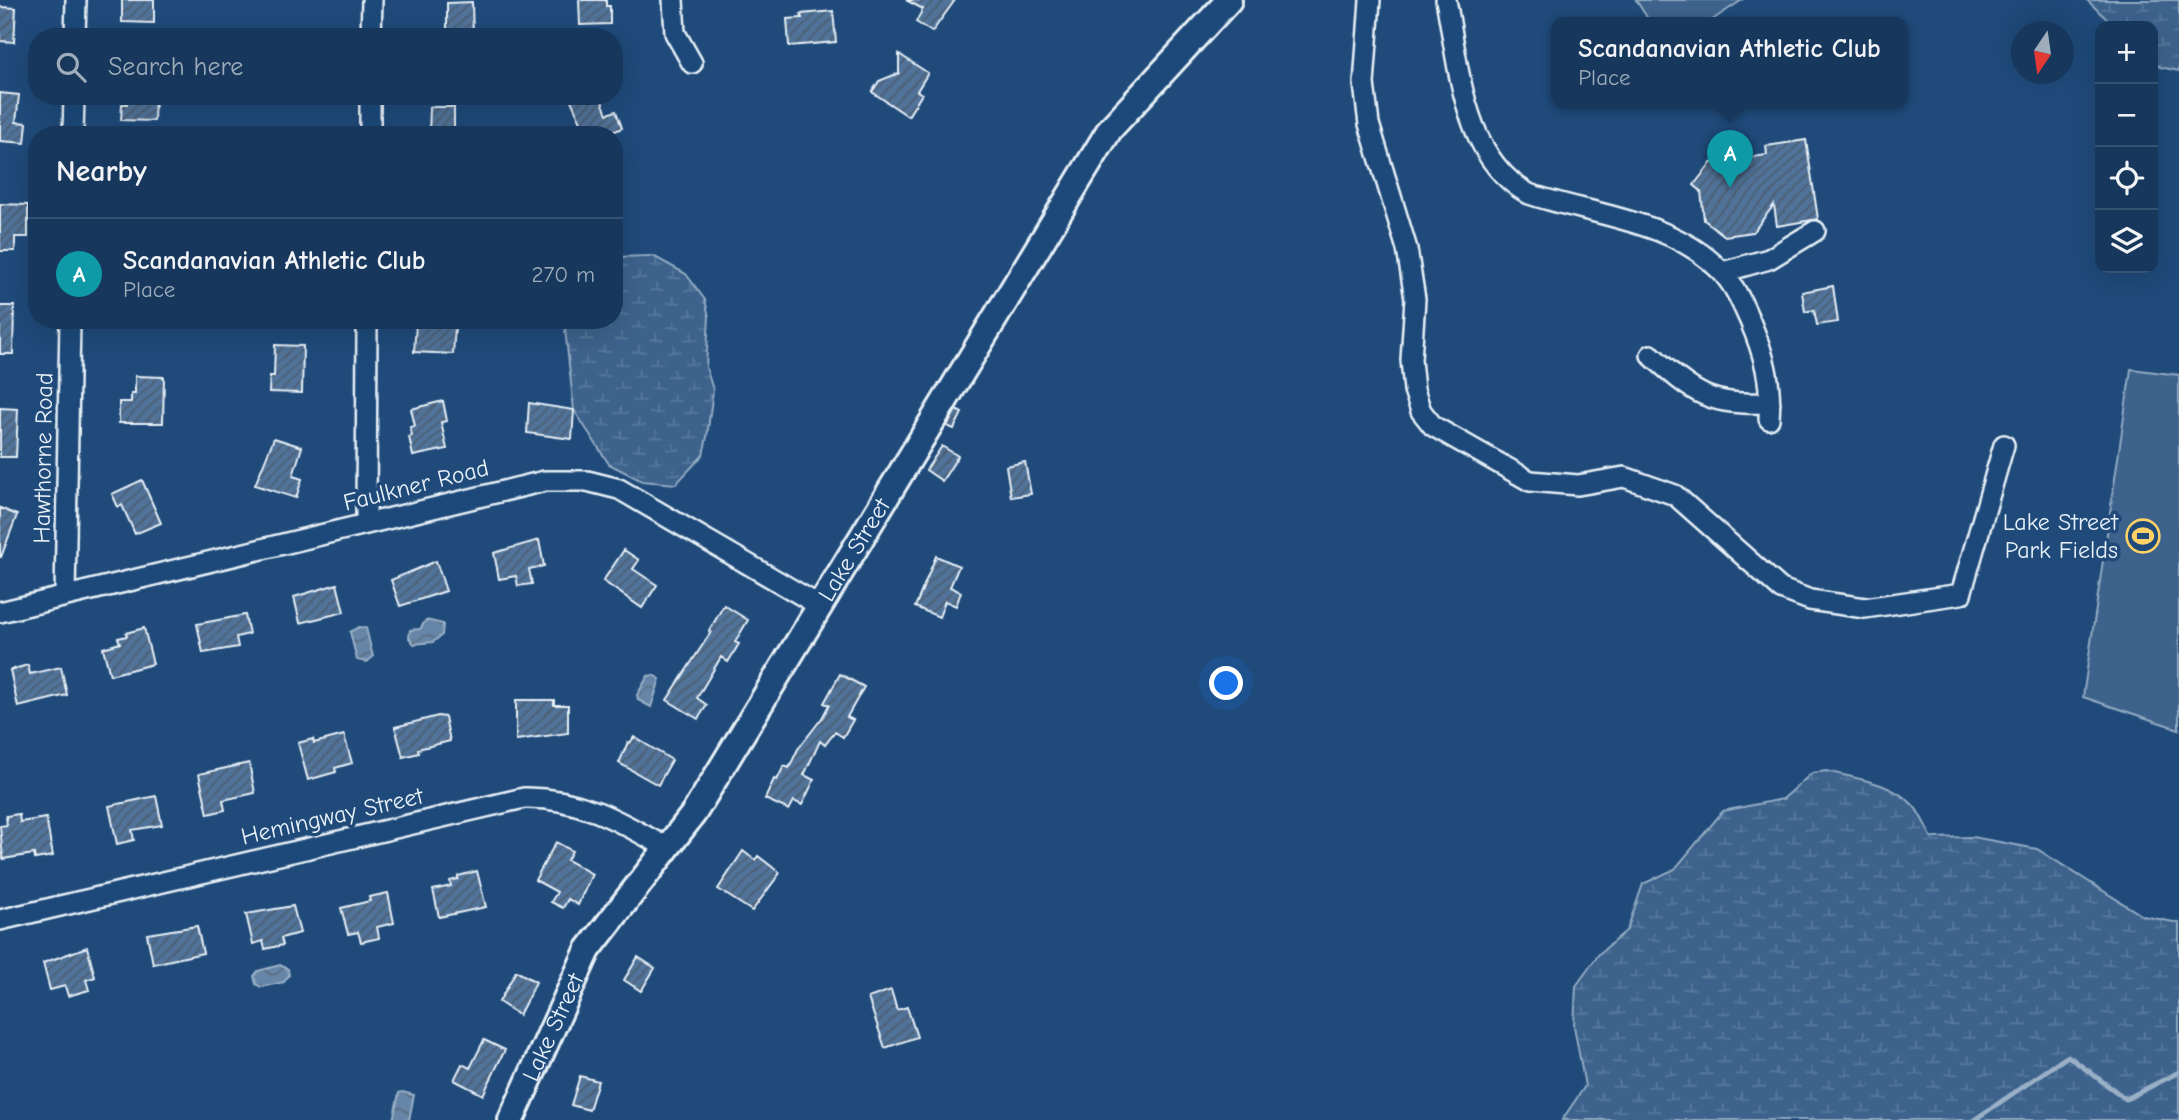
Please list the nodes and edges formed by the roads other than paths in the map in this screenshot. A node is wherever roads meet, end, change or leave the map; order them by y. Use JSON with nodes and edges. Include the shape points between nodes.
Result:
{"nodes":[{"id":1,"x":76,"y":0,"type":"edge"},
{"id":2,"x":372,"y":0,"type":"edge"},
{"id":3,"x":673,"y":0,"type":"edge"},
{"id":4,"x":1229,"y":0,"type":"edge"},
{"id":5,"x":1370,"y":0,"type":"edge"},
{"id":6,"x":1446,"y":0,"type":"edge"},
{"id":7,"x":75,"y":28,"type":"edge"},
{"id":8,"x":371,"y":28,"type":"edge"},
{"id":9,"x":692,"y":63,"type":"dead end"},
{"id":10,"x":74,"y":105,"type":"edge"},
{"id":11,"x":370,"y":105,"type":"edge"},
{"id":12,"x":73,"y":126,"type":"edge"},
{"id":13,"x":370,"y":126,"type":"edge"},
{"id":14,"x":1815,"y":231,"type":"dead end"},
{"id":15,"x":1723,"y":272,"type":"junction"},
{"id":16,"x":70,"y":329,"type":"edge"},
{"id":17,"x":367,"y":329,"type":"edge"},
{"id":18,"x":1651,"y":355,"type":"dead end"},
{"id":19,"x":2004,"y":445,"type":"dead end"},
{"id":20,"x":366,"y":523,"type":"junction"},
{"id":21,"x":65,"y":596,"type":"junction"},
{"id":22,"x":820,"y":606,"type":"junction"},
{"id":23,"x":0,"y":612,"type":"edge"},
{"id":24,"x":667,"y":848,"type":"junction"},
{"id":25,"x":0,"y":920,"type":"edge"},
{"id":26,"x":511,"y":1120,"type":"edge"}],
"edges":[{"from":1,"to":7,"type":"street"},
{"from":2,"to":8,"type":"street"},
{"from":3,"to":9,"type":"street","via":[[675,33]]},
{"from":4,"to":22,"type":"main road","name":"Lake Street","via":[[1110,129]]},
{"from":5,"to":19,"type":"street","via":[[1364,84],[1369,124],[1407,249],[1415,299],[1414,390],[1421,411],[1433,426],[1530,481],[1578,485],[1624,477],[1675,495],[1781,589],[1810,600],[1865,608],[1961,594]]},
{"from":6,"to":15,"type":"street","via":[[1479,139],[1513,183],[1529,194],[1570,208],[1660,232]]},
{"from":10,"to":12,"type":"street"},
{"from":11,"to":13,"type":"street"},
{"from":14,"to":15,"type":"street","via":[[1769,259]]},
{"from":15,"to":18,"type":"street","via":[[1759,343],[1770,379],[1770,411],[1713,400],[1689,389]]},
{"from":16,"to":21,"type":"street","name":"Hawthorne Road"},
{"from":17,"to":20,"type":"street"},
{"from":20,"to":21,"type":"street","name":"Faulkner Road"},
{"from":20,"to":22,"type":"street","name":"Faulkner Road","via":[[545,481],[587,481],[618,489]]},
{"from":21,"to":23,"type":"street","name":"Faulkner Road"},
{"from":22,"to":24,"type":"main road","name":"Lake Street","via":[[694,813]]},
{"from":24,"to":25,"type":"street","name":"Hemingway Street","via":[[599,810],[549,797],[524,798]]},
{"from":24,"to":26,"type":"main road","name":"Lake Street","via":[[588,950]]}]}
